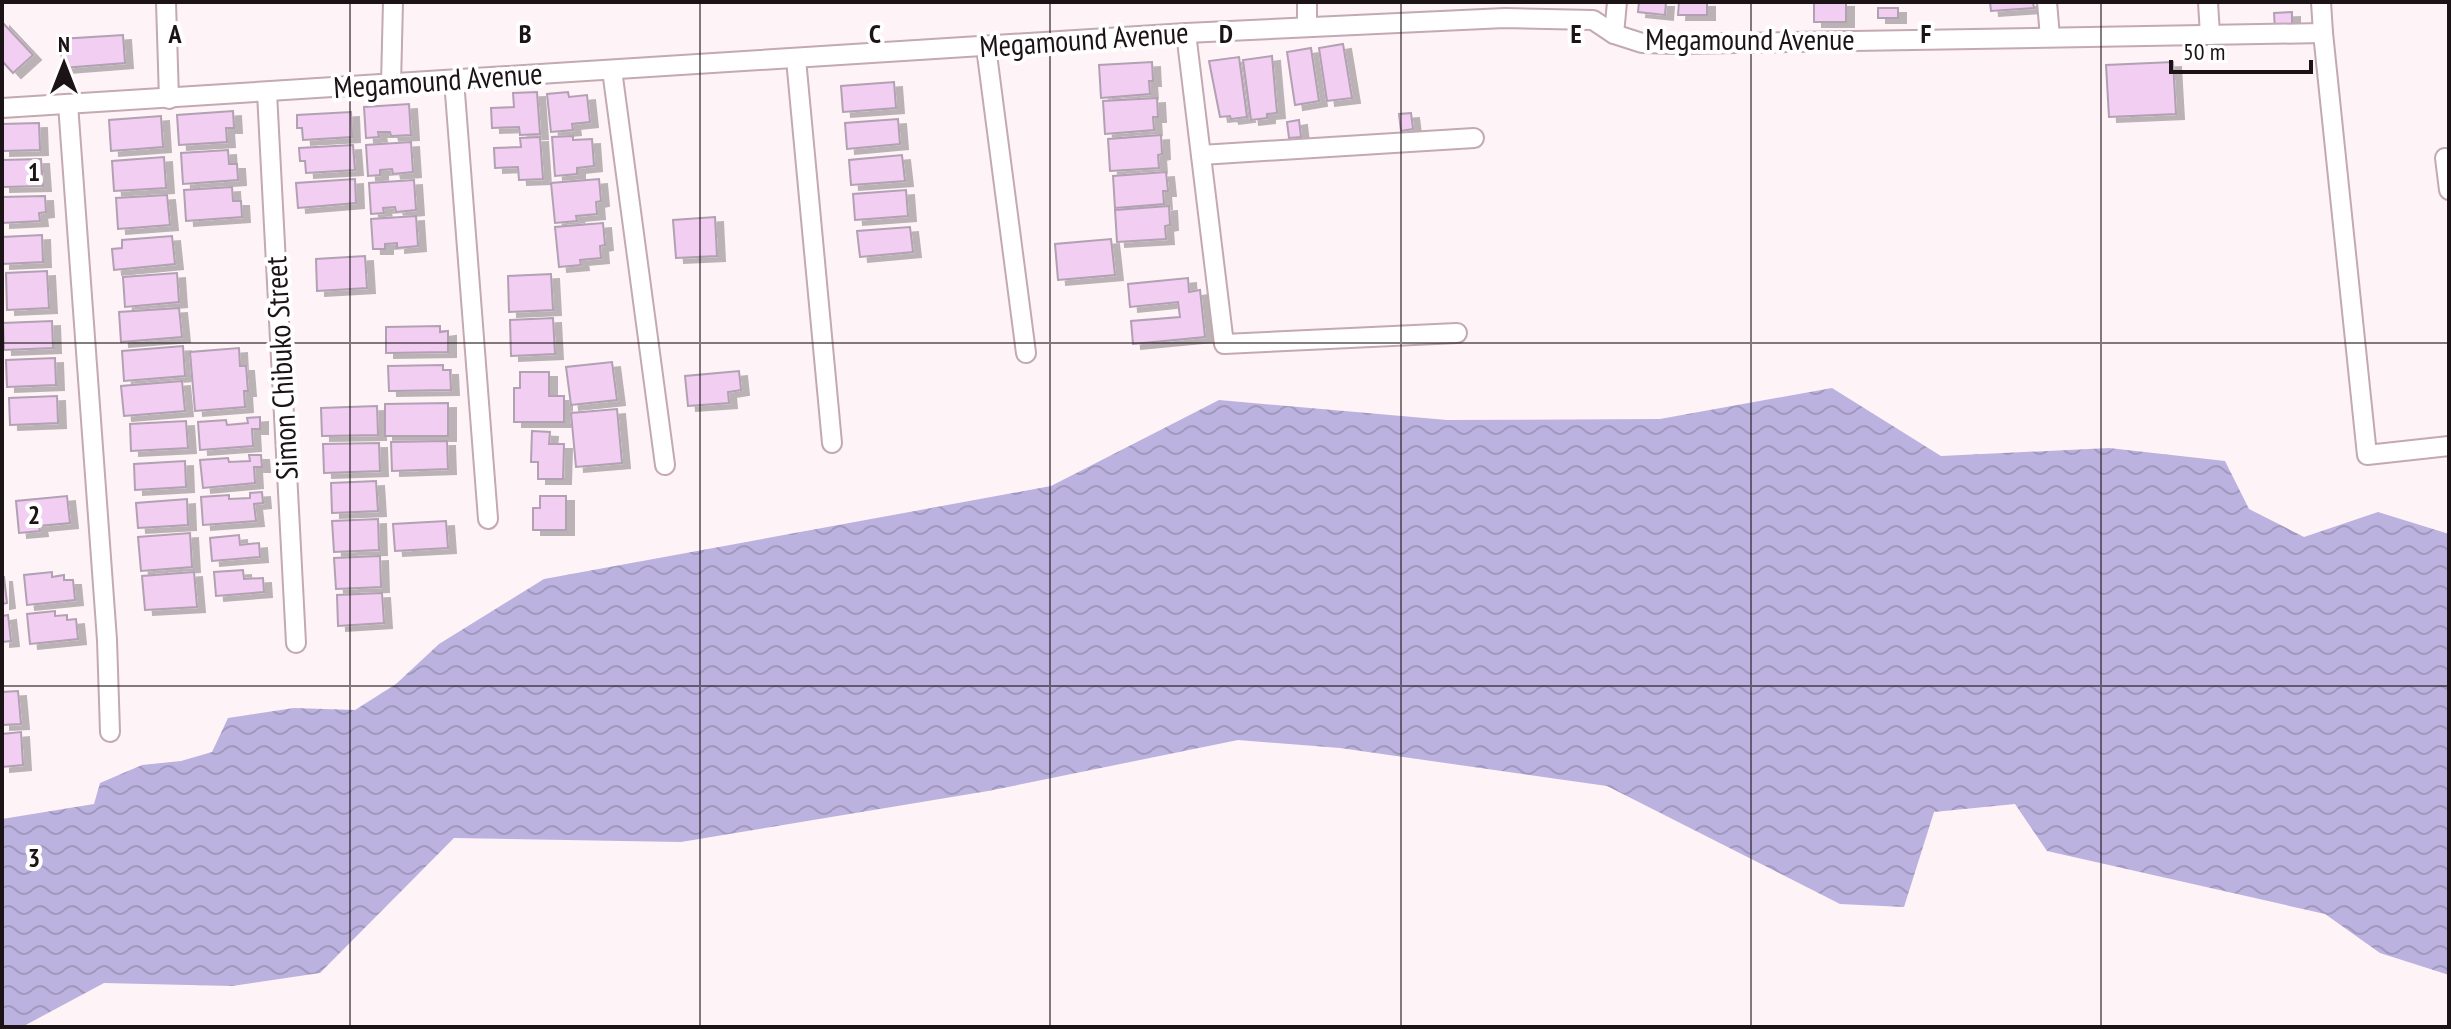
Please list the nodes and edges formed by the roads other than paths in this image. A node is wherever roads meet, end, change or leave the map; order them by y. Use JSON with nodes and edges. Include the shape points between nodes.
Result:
{"nodes":[{"id":1,"x":166,"y":2,"type":"edge"},
{"id":2,"x":393,"y":2,"type":"edge"},
{"id":3,"x":1307,"y":2,"type":"edge"},
{"id":4,"x":1617,"y":2,"type":"edge"},
{"id":5,"x":2047,"y":2,"type":"edge"},
{"id":6,"x":2208,"y":2,"type":"edge"},
{"id":7,"x":2321,"y":2,"type":"edge"},
{"id":8,"x":1505,"y":10,"type":"edge"},
{"id":9,"x":1307,"y":27,"type":"junction"},
{"id":10,"x":1186,"y":33,"type":"junction"},
{"id":11,"x":2323,"y":33,"type":"junction"},
{"id":12,"x":1614,"y":34,"type":"junction"},
{"id":13,"x":2210,"y":35,"type":"junction"},
{"id":14,"x":2050,"y":37,"type":"junction"},
{"id":15,"x":986,"y":47,"type":"junction"},
{"id":16,"x":796,"y":59,"type":"junction"},
{"id":17,"x":612,"y":70,"type":"junction"},
{"id":18,"x":454,"y":80,"type":"junction"},
{"id":19,"x":391,"y":84,"type":"junction"},
{"id":20,"x":267,"y":93,"type":"junction"},
{"id":21,"x":169,"y":99,"type":"junction"},
{"id":22,"x":68,"y":104,"type":"junction"},
{"id":23,"x":2,"y":108,"type":"edge"},
{"id":24,"x":1474,"y":138,"type":"dead end"},
{"id":25,"x":1201,"y":155,"type":"junction"},
{"id":26,"x":2445,"y":158,"type":"dead end"},
{"id":27,"x":2449,"y":190,"type":"edge"},
{"id":28,"x":1457,"y":333,"type":"dead end"},
{"id":29,"x":1026,"y":353,"type":"dead end"},
{"id":30,"x":832,"y":443,"type":"dead end"},
{"id":31,"x":2449,"y":446,"type":"edge"},
{"id":32,"x":665,"y":465,"type":"dead end"},
{"id":33,"x":488,"y":519,"type":"dead end"},
{"id":34,"x":296,"y":643,"type":"dead end"},
{"id":35,"x":110,"y":732,"type":"dead end"}],
"edges":[{"from":1,"to":21,"type":"street"},
{"from":2,"to":19,"type":"street"},
{"from":3,"to":9,"type":"street"},
{"from":4,"to":12,"type":"street"},
{"from":5,"to":14,"type":"street"},
{"from":6,"to":13,"type":"street"},
{"from":7,"to":11,"type":"street"},
{"from":8,"to":9,"type":"street","name":"Megamound Avenue"},
{"from":8,"to":12,"type":"street","name":"Megamound Avenue","via":[[1593,20]]},
{"from":9,"to":10,"type":"street","name":"Megamound Avenue"},
{"from":10,"to":15,"type":"street","name":"Megamound Avenue"},
{"from":10,"to":25,"type":"street"},
{"from":11,"to":13,"type":"street","name":"Megamound Avenue"},
{"from":11,"to":31,"type":"street","via":[[2367,455]]},
{"from":12,"to":14,"type":"street","name":"Megamound Avenue","via":[[1642,43],[1678,44]]},
{"from":13,"to":14,"type":"street","name":"Megamound Avenue"},
{"from":15,"to":16,"type":"street","name":"Megamound Avenue"},
{"from":15,"to":29,"type":"street"},
{"from":16,"to":17,"type":"street","name":"Megamound Avenue"},
{"from":16,"to":30,"type":"street"},
{"from":17,"to":18,"type":"street","name":"Megamound Avenue"},
{"from":17,"to":32,"type":"street"},
{"from":18,"to":19,"type":"street","name":"Megamound Avenue"},
{"from":18,"to":33,"type":"street"},
{"from":19,"to":20,"type":"street","name":"Megamound Avenue"},
{"from":20,"to":21,"type":"street","name":"Megamound Avenue"},
{"from":20,"to":34,"type":"street","name":"Simon Chibuko Street"},
{"from":21,"to":22,"type":"street","name":"Megamound Avenue"},
{"from":22,"to":23,"type":"street","name":"Megamound Avenue"},
{"from":22,"to":35,"type":"street"},
{"from":24,"to":25,"type":"street"},
{"from":25,"to":28,"type":"street","via":[[1224,344]]},
{"from":26,"to":27,"type":"street"}]}
